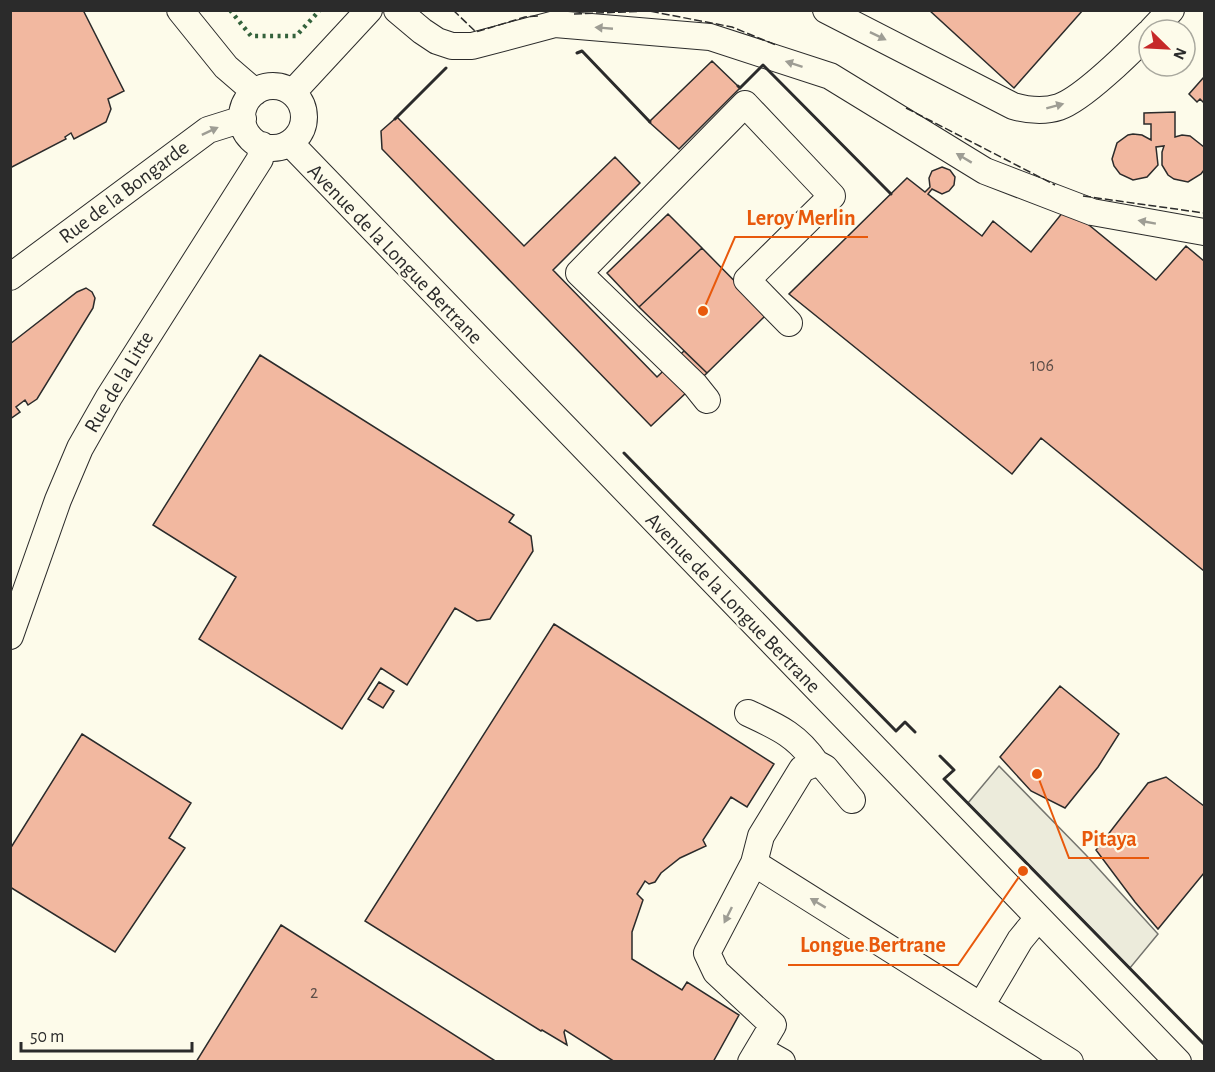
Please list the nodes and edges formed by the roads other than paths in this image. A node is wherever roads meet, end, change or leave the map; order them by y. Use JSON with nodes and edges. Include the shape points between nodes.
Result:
{"nodes":[{"id":1,"x":180,"y":10,"type":"edge"},
{"id":2,"x":369,"y":10,"type":"edge"},
{"id":3,"x":397,"y":10,"type":"edge"},
{"id":4,"x":826,"y":10,"type":"edge"},
{"id":5,"x":1137,"y":43,"type":"edge"},
{"id":6,"x":255,"y":92,"type":"junction"},
{"id":7,"x":293,"y":92,"type":"junction"},
{"id":8,"x":243,"y":119,"type":"junction"},
{"id":9,"x":290,"y":143,"type":"junction"},
{"id":10,"x":262,"y":145,"type":"junction"},
{"id":11,"x":1204,"y":232,"type":"edge"},
{"id":12,"x":10,"y":276,"type":"edge"},
{"id":13,"x":789,"y":323,"type":"dead end"},
{"id":14,"x":707,"y":400,"type":"dead end"},
{"id":15,"x":10,"y":636,"type":"edge"},
{"id":16,"x":748,"y":713,"type":"dead end"},
{"id":17,"x":816,"y":763,"type":"junction"},
{"id":18,"x":852,"y":800,"type":"dead end"},
{"id":19,"x":754,"y":863,"type":"junction"},
{"id":20,"x":1038,"y":918,"type":"junction"},
{"id":21,"x":981,"y":1006,"type":"junction"},
{"id":22,"x":755,"y":1055,"type":"edge"},
{"id":23,"x":782,"y":1062,"type":"edge"},
{"id":24,"x":1070,"y":1062,"type":"edge"},
{"id":25,"x":1178,"y":1062,"type":"edge"}],
"edges":[{"from":1,"to":6,"type":"street","via":[[226,67]]},
{"from":2,"to":7,"type":"street"},
{"from":11,"to":3,"type":"street","one_way":true,"via":[[1092,212],[985,171],[830,76],[710,37],[555,24],[471,46],[453,46],[422,31]]},
{"from":4,"to":5,"type":"street","one_way":true,"via":[[1029,111],[1059,107],[1086,90]]},
{"from":6,"to":7,"type":"street","via":[[273,86]]},
{"from":6,"to":8,"type":"street","via":[[243,109]]},
{"from":7,"to":9,"type":"street","via":[[304,118]]},
{"from":8,"to":10,"type":"street","via":[[249,135]]},
{"from":12,"to":8,"type":"street","name":"Rue de la Bongarde","one_way":true,"via":[[208,130]]},
{"from":9,"to":10,"type":"street","via":[[281,147]]},
{"from":9,"to":20,"type":"street","name":"Avenue de la Longue Bertrane"},
{"from":10,"to":15,"type":"street","name":"Rue de la Litte","via":[[260,159],[80,448]]},
{"from":13,"to":14,"type":"street","via":[[747,280],[832,196],[745,104],[579,273]]},
{"from":16,"to":17,"type":"street","via":[[788,733],[805,746]]},
{"from":17,"to":18,"type":"street"},
{"from":17,"to":19,"type":"street","via":[[802,769],[762,836]]},
{"from":21,"to":19,"type":"street","one_way":true},
{"from":19,"to":22,"type":"street","one_way":true,"via":[[707,953],[716,972],[773,1025]]},
{"from":20,"to":21,"type":"street","via":[[1020,940]]},
{"from":20,"to":25,"type":"street","name":"Avenue de la Longue Bertrane"},
{"from":21,"to":24,"type":"street"},
{"from":22,"to":23,"type":"street"}]}
